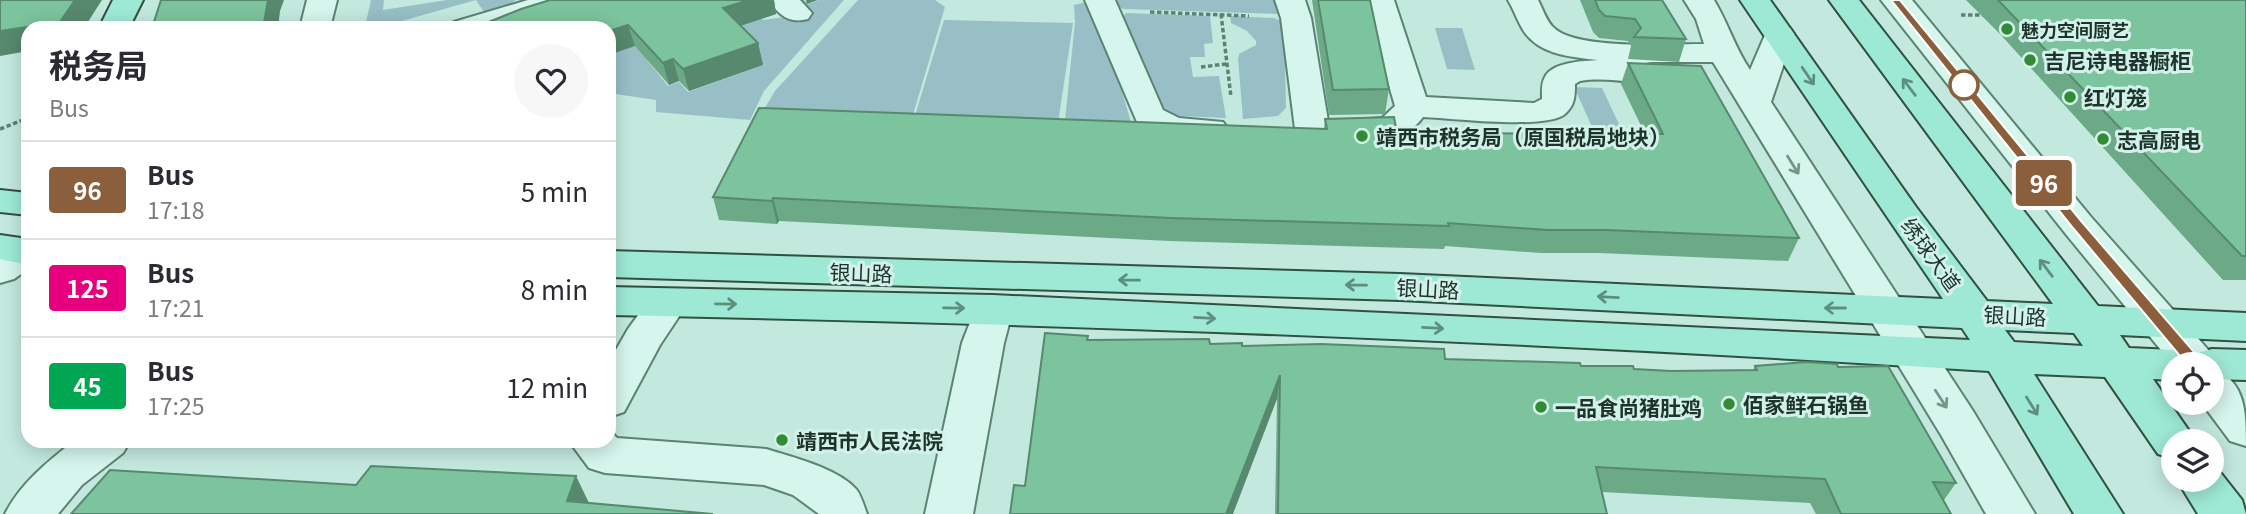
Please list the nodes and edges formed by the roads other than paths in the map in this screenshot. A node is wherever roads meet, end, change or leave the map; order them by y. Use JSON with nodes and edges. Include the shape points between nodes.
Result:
{"nodes":[{"id":1,"x":128,"y":0,"type":"edge"},
{"id":2,"x":155,"y":0,"type":"edge"},
{"id":3,"x":321,"y":0,"type":"edge"},
{"id":4,"x":1379,"y":0,"type":"edge"},
{"id":5,"x":1523,"y":0,"type":"edge"},
{"id":6,"x":1699,"y":0,"type":"edge"},
{"id":7,"x":1755,"y":0,"type":"edge"},
{"id":8,"x":1844,"y":0,"type":"edge"},
{"id":9,"x":1896,"y":0,"type":"edge"},
{"id":10,"x":541,"y":3,"type":"edge"},
{"id":11,"x":1104,"y":6,"type":"edge"},
{"id":12,"x":1293,"y":9,"type":"edge"},
{"id":13,"x":118,"y":21,"type":"edge"},
{"id":14,"x":146,"y":21,"type":"edge"},
{"id":15,"x":316,"y":21,"type":"edge"},
{"id":16,"x":486,"y":21,"type":"edge"},
{"id":17,"x":559,"y":21,"type":"edge"},
{"id":18,"x":1779,"y":34,"type":"junction"},
{"id":19,"x":1580,"y":60,"type":"junction"},
{"id":20,"x":1738,"y":77,"type":"junction"},
{"id":21,"x":1412,"y":106,"type":"junction"},
{"id":22,"x":1235,"y":130,"type":"edge"},
{"id":23,"x":0,"y":201,"type":"edge"},
{"id":24,"x":21,"y":203,"type":"edge"},
{"id":25,"x":616,"y":264,"type":"edge"},
{"id":26,"x":616,"y":301,"type":"edge"},
{"id":27,"x":668,"y":303,"type":"junction"},
{"id":28,"x":1882,"y":307,"type":"junction"},
{"id":29,"x":993,"y":309,"type":"junction"},
{"id":30,"x":1974,"y":313,"type":"junction"},
{"id":31,"x":2086,"y":319,"type":"junction"},
{"id":32,"x":2159,"y":321,"type":"junction"},
{"id":33,"x":2246,"y":327,"type":"edge"},
{"id":34,"x":1911,"y":352,"type":"junction"},
{"id":35,"x":2186,"y":352,"type":"edge"},
{"id":36,"x":2002,"y":357,"type":"junction"},
{"id":37,"x":2114,"y":360,"type":"junction"},
{"id":38,"x":2161,"y":364,"type":"edge"},
{"id":39,"x":2224,"y":365,"type":"edge"},
{"id":40,"x":2246,"y":365,"type":"edge"},
{"id":41,"x":616,"y":388,"type":"edge"},
{"id":42,"x":2224,"y":401,"type":"edge"},
{"id":43,"x":2164,"y":429,"type":"edge"},
{"id":44,"x":2246,"y":429,"type":"edge"},
{"id":45,"x":98,"y":448,"type":"edge"},
{"id":46,"x":598,"y":448,"type":"edge"},
{"id":47,"x":2209,"y":492,"type":"edge"},
{"id":48,"x":29,"y":514,"type":"edge"},
{"id":49,"x":843,"y":514,"type":"edge"},
{"id":50,"x":949,"y":514,"type":"edge"},
{"id":51,"x":2011,"y":514,"type":"edge"},
{"id":52,"x":2099,"y":514,"type":"edge"},
{"id":53,"x":2225,"y":514,"type":"edge"}],
"edges":[{"from":1,"to":13,"type":"main road"},
{"from":2,"to":14,"type":"main road"},
{"from":3,"to":15,"type":"street"},
{"from":4,"to":21,"type":"street"},
{"from":5,"to":19,"type":"street","via":[[1536,28]]},
{"from":6,"to":20,"type":"street"},
{"from":7,"to":18,"type":"main road","name":"绣球大道"},
{"from":31,"to":8,"type":"main road","one_way":true},
{"from":9,"to":32,"type":"street"},
{"from":10,"to":16,"type":"street"},
{"from":10,"to":17,"type":"street"},
{"from":11,"to":22,"type":"street","via":[[1149,115],[1173,129]]},
{"from":12,"to":21,"type":"street","via":[[1299,129],[1396,126],[1404,122]]},
{"from":18,"to":20,"type":"street"},
{"from":18,"to":30,"type":"main road","name":"绣球大道","one_way":true},
{"from":19,"to":20,"type":"street"},
{"from":19,"to":21,"type":"street","via":[[1559,79],[1558,101],[1534,113]]},
{"from":20,"to":28,"type":"street","one_way":true},
{"from":23,"to":24,"type":"main road"},
{"from":28,"to":25,"type":"main road","name":"银山路","one_way":true,"via":[[1817,308],[1400,286]]},
{"from":26,"to":27,"type":"main road","name":"银山路"},
{"from":27,"to":29,"type":"main road","name":"银山路","one_way":true},
{"from":27,"to":41,"type":"street"},
{"from":28,"to":30,"type":"main road","name":"银山路"},
{"from":28,"to":34,"type":"street"},
{"from":29,"to":34,"type":"main road","name":"银山路","one_way":true},
{"from":29,"to":50,"type":"street"},
{"from":30,"to":31,"type":"main road","name":"银山路"},
{"from":30,"to":36,"type":"main road","name":"绣球大道"},
{"from":31,"to":32,"type":"main road","name":"银山路"},
{"from":31,"to":37,"type":"main road"},
{"from":32,"to":33,"type":"main road","name":"银山路"},
{"from":32,"to":35,"type":"street"},
{"from":34,"to":36,"type":"main road","name":"银山路"},
{"from":34,"to":51,"type":"street","one_way":true},
{"from":36,"to":37,"type":"main road","name":"银山路"},
{"from":36,"to":52,"type":"main road","name":"绣球大道","one_way":true},
{"from":37,"to":38,"type":"main road","name":"银山路"},
{"from":37,"to":43,"type":"main road"},
{"from":39,"to":40,"type":"main road"},
{"from":42,"to":44,"type":"street"},
{"from":45,"to":48,"type":"street","via":[[66,472]]},
{"from":46,"to":49,"type":"street","via":[[605,455],[766,467],[809,482],[839,502]]},
{"from":47,"to":53,"type":"main road"}]}
